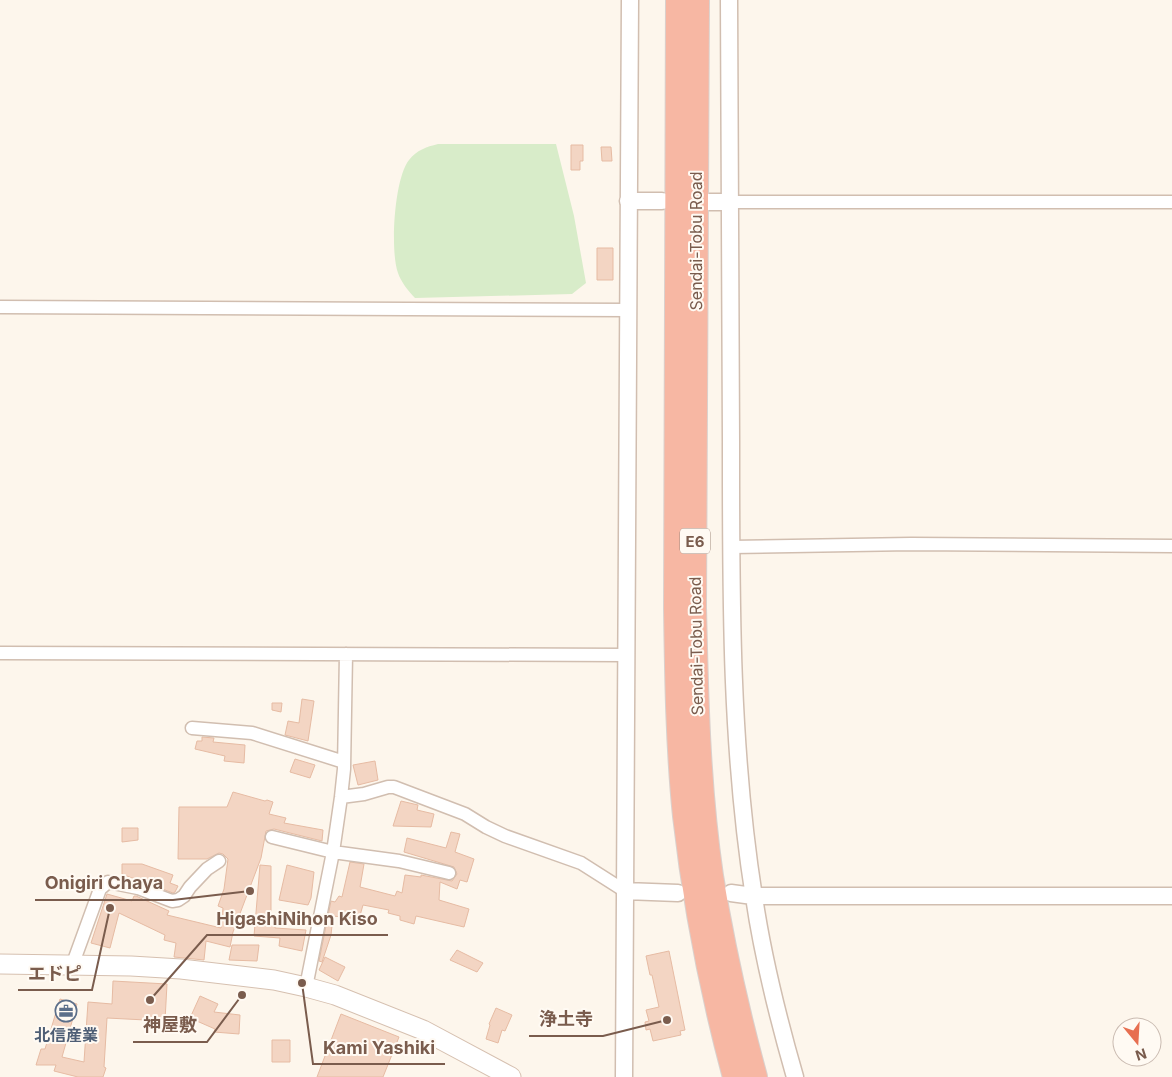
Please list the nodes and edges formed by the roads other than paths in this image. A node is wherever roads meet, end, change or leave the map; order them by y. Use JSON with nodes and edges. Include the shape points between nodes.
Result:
{"nodes":[{"id":1,"x":630,"y":0,"type":"edge"},
{"id":2,"x":678,"y":0,"type":"edge"},
{"id":3,"x":697,"y":0,"type":"edge"},
{"id":4,"x":728,"y":0,"type":"edge"},
{"id":5,"x":628,"y":201,"type":"junction"},
{"id":6,"x":662,"y":201,"type":"dead end"},
{"id":7,"x":708,"y":202,"type":"dead end"},
{"id":8,"x":729,"y":202,"type":"junction"},
{"id":9,"x":1172,"y":202,"type":"edge"},
{"id":10,"x":0,"y":307,"type":"edge"},
{"id":11,"x":628,"y":310,"type":"junction"},
{"id":12,"x":1172,"y":546,"type":"edge"},
{"id":13,"x":731,"y":547,"type":"junction"},
{"id":14,"x":0,"y":653,"type":"edge"},
{"id":15,"x":346,"y":654,"type":"junction"},
{"id":16,"x":627,"y":656,"type":"junction"},
{"id":17,"x":192,"y":728,"type":"dead end"},
{"id":18,"x":344,"y":762,"type":"junction"},
{"id":19,"x":341,"y":797,"type":"junction"},
{"id":20,"x":272,"y":837,"type":"dead end"},
{"id":21,"x":333,"y":852,"type":"junction"},
{"id":22,"x":219,"y":861,"type":"dead end"},
{"id":23,"x":449,"y":873,"type":"dead end"},
{"id":24,"x":625,"y":891,"type":"junction"},
{"id":25,"x":678,"y":893,"type":"dead end"},
{"id":26,"x":731,"y":893,"type":"dead end"},
{"id":27,"x":753,"y":896,"type":"junction"},
{"id":28,"x":1172,"y":896,"type":"edge"},
{"id":29,"x":0,"y":964,"type":"edge"},
{"id":30,"x":72,"y":966,"type":"junction"},
{"id":31,"x":306,"y":987,"type":"junction"},
{"id":32,"x":512,"y":1077,"type":"edge"},
{"id":33,"x":624,"y":1077,"type":"edge"},
{"id":34,"x":735,"y":1077,"type":"edge"},
{"id":35,"x":755,"y":1077,"type":"edge"},
{"id":36,"x":795,"y":1077,"type":"edge"}],
"edges":[{"from":1,"to":5,"type":"street"},
{"from":2,"to":34,"type":"highway","name":"Sendai-Tobu Road","number":"E6","via":[[676,608],[679,721],[685,816],[694,880],[720,1024]]},
{"from":3,"to":35,"type":"highway","name":"Sendai-Tobu Road","number":"E6","via":[[696,701],[711,876],[740,1023]]},
{"from":4,"to":8,"type":"street"},
{"from":5,"to":6,"type":"street"},
{"from":5,"to":11,"type":"street"},
{"from":7,"to":8,"type":"street"},
{"from":8,"to":9,"type":"street"},
{"from":8,"to":13,"type":"street"},
{"from":10,"to":11,"type":"street"},
{"from":11,"to":16,"type":"street"},
{"from":12,"to":13,"type":"street","via":[[911,544]]},
{"from":13,"to":27,"type":"street","via":[[740,779]]},
{"from":14,"to":15,"type":"street"},
{"from":15,"to":16,"type":"street"},
{"from":15,"to":18,"type":"street"},
{"from":16,"to":24,"type":"street"},
{"from":17,"to":18,"type":"street","via":[[252,733]]},
{"from":18,"to":19,"type":"street"},
{"from":19,"to":21,"type":"street"},
{"from":19,"to":24,"type":"street","via":[[394,787],[465,814],[505,836],[581,863]]},
{"from":20,"to":21,"type":"street"},
{"from":21,"to":23,"type":"street","via":[[399,861]]},
{"from":21,"to":31,"type":"street"},
{"from":22,"to":30,"type":"street","via":[[178,900],[108,882],[100,889]]},
{"from":24,"to":25,"type":"street"},
{"from":24,"to":33,"type":"street"},
{"from":26,"to":27,"type":"street"},
{"from":27,"to":28,"type":"street"},
{"from":27,"to":36,"type":"street","via":[[766,966]]},
{"from":29,"to":30,"type":"main road"},
{"from":30,"to":31,"type":"main road","via":[[181,969]]},
{"from":31,"to":32,"type":"main road","via":[[423,1030]]}]}
